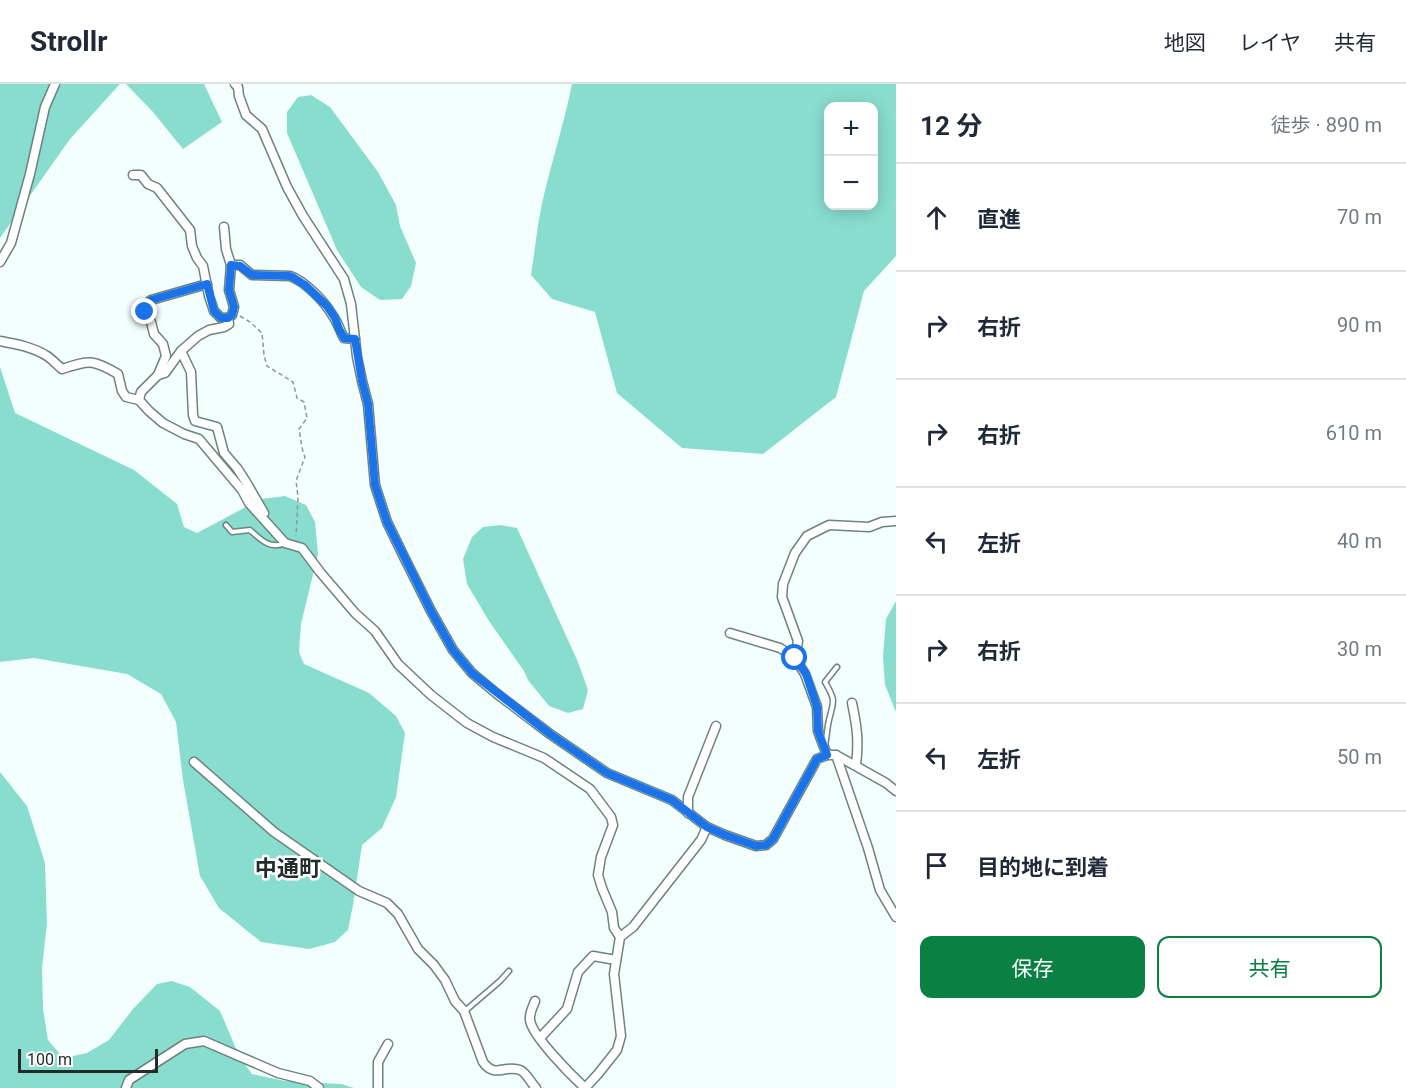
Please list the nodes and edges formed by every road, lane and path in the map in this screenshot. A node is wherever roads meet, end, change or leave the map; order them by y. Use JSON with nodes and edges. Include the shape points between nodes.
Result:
{"nodes":[{"id":1,"x":55,"y":84,"type":"edge"},
{"id":2,"x":235,"y":84,"type":"edge"},
{"id":3,"x":133,"y":175,"type":"dead end"},
{"id":4,"x":225,"y":227,"type":"dead end"},
{"id":5,"x":0,"y":262,"type":"edge"},
{"id":6,"x":231,"y":265,"type":"junction"},
{"id":7,"x":207,"y":284,"type":"junction"},
{"id":8,"x":230,"y":315,"type":"junction"},
{"id":9,"x":355,"y":339,"type":"junction"},
{"id":10,"x":0,"y":340,"type":"edge"},
{"id":11,"x":181,"y":351,"type":"junction"},
{"id":12,"x":158,"y":375,"type":"junction"},
{"id":13,"x":140,"y":400,"type":"junction"},
{"id":14,"x":896,"y":521,"type":"edge"},
{"id":15,"x":267,"y":522,"type":"junction"},
{"id":16,"x":226,"y":525,"type":"dead end"},
{"id":17,"x":285,"y":543,"type":"junction"},
{"id":18,"x":296,"y":546,"type":"junction"},
{"id":19,"x":730,"y":633,"type":"dead end"},
{"id":20,"x":795,"y":658,"type":"junction"},
{"id":21,"x":837,"y":667,"type":"dead end"},
{"id":22,"x":852,"y":703,"type":"dead end"},
{"id":23,"x":716,"y":726,"type":"dead end"},
{"id":24,"x":829,"y":753,"type":"junction"},
{"id":25,"x":194,"y":762,"type":"dead end"},
{"id":26,"x":856,"y":765,"type":"junction"},
{"id":27,"x":896,"y":791,"type":"edge"},
{"id":28,"x":688,"y":813,"type":"junction"},
{"id":29,"x":707,"y":827,"type":"junction"},
{"id":30,"x":896,"y":916,"type":"edge"},
{"id":31,"x":620,"y":937,"type":"junction"},
{"id":32,"x":616,"y":960,"type":"junction"},
{"id":33,"x":509,"y":971,"type":"dead end"},
{"id":34,"x":535,"y":1001,"type":"dead end"},
{"id":35,"x":464,"y":1011,"type":"junction"},
{"id":36,"x":540,"y":1038,"type":"junction"},
{"id":37,"x":388,"y":1044,"type":"dead end"},
{"id":38,"x":126,"y":1088,"type":"edge"},
{"id":39,"x":319,"y":1088,"type":"edge"},
{"id":40,"x":378,"y":1088,"type":"edge"},
{"id":41,"x":536,"y":1088,"type":"edge"}],
"edges":[{"from":1,"to":5,"type":"street","via":[[45,107],[12,243]]},
{"from":2,"to":9,"type":"street","via":[[246,115],[262,129],[287,187],[344,279]]},
{"from":3,"to":7,"type":"street","via":[[141,175],[157,188],[190,230]]},
{"from":4,"to":6,"type":"street"},
{"from":6,"to":8,"type":"street","via":[[229,290],[234,307]]},
{"from":6,"to":9,"type":"street","via":[[252,275],[294,278],[327,306],[344,338]]},
{"from":7,"to":8,"type":"street","via":[[214,311],[221,318]]},
{"from":7,"to":12,"type":"street","via":[[146,304],[145,312],[166,356]]},
{"from":8,"to":11,"type":"street","via":[[229,324],[198,336]]},
{"from":8,"to":18,"type":"path","via":[[250,322],[262,333],[267,366],[293,382],[297,398],[304,402],[307,418],[298,429],[305,457],[296,481]]},
{"from":9,"to":28,"type":"street","via":[[368,404],[375,485],[387,522],[453,650],[472,673],[550,734],[607,773],[672,800]]},
{"from":10,"to":13,"type":"street","via":[[36,350],[63,369],[90,361],[104,366],[118,374],[126,397]]},
{"from":11,"to":12,"type":"street","via":[[165,373]]},
{"from":11,"to":15,"type":"street","via":[[191,372],[195,421],[217,427],[224,453],[246,482]]},
{"from":12,"to":13,"type":"street","via":[[141,392]]},
{"from":13,"to":15,"type":"street","via":[[163,423],[199,439]]},
{"from":14,"to":20,"type":"street","via":[[869,527],[829,525],[807,536],[795,553],[783,584],[782,597],[798,641]]},
{"from":15,"to":17,"type":"street"},
{"from":16,"to":17,"type":"lane","via":[[232,532],[250,530],[268,545]]},
{"from":17,"to":18,"type":"street"},
{"from":18,"to":31,"type":"street","via":[[302,548],[355,614],[375,631],[398,664],[431,695],[467,723],[544,758],[590,789],[613,825],[598,875]]},
{"from":19,"to":20,"type":"street","via":[[780,648]]},
{"from":20,"to":24,"type":"street","via":[[806,674],[817,707],[818,731]]},
{"from":21,"to":24,"type":"lane","via":[[825,682],[834,707],[829,721]]},
{"from":22,"to":26,"type":"street","via":[[858,728]]},
{"from":23,"to":28,"type":"street","via":[[688,797]]},
{"from":24,"to":26,"type":"street"},
{"from":24,"to":29,"type":"street","via":[[817,759],[766,845],[756,846]]},
{"from":24,"to":30,"type":"street","via":[[868,848],[880,890]]},
{"from":25,"to":35,"type":"street","via":[[274,832],[359,891],[387,903]]},
{"from":26,"to":27,"type":"street"},
{"from":28,"to":29,"type":"street"},
{"from":29,"to":31,"type":"street","via":[[633,927]]},
{"from":31,"to":32,"type":"street"},
{"from":32,"to":36,"type":"street","via":[[593,956],[584,964],[567,1009]]},
{"from":32,"to":36,"type":"street","via":[[621,1036],[617,1050],[585,1088]]},
{"from":33,"to":35,"type":"lane"},
{"from":34,"to":36,"type":"street","via":[[530,1022]]},
{"from":35,"to":41,"type":"street","via":[[488,1068],[522,1070]]},
{"from":37,"to":40,"type":"street","via":[[378,1062]]},
{"from":38,"to":39,"type":"street","via":[[129,1080],[185,1044],[204,1041],[278,1073],[310,1081]]}]}
